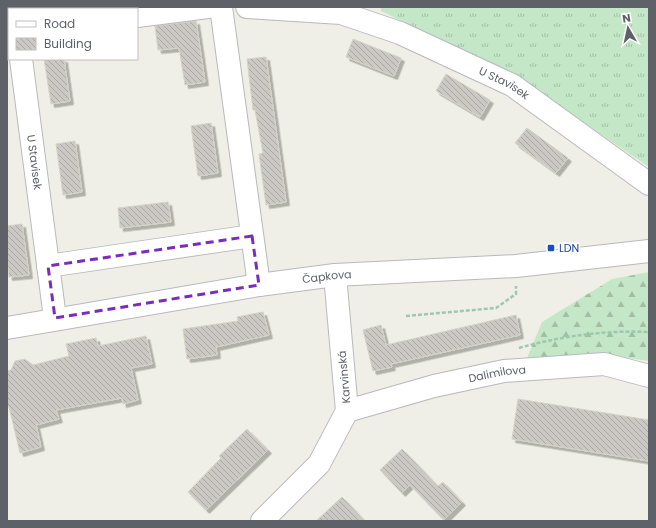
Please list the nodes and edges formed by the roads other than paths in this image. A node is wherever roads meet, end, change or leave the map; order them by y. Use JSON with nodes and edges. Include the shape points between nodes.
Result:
{"nodes":[{"id":1,"x":208,"y":7,"type":"edge"},
{"id":2,"x":221,"y":7,"type":"edge"},
{"id":3,"x":247,"y":7,"type":"edge"},
{"id":4,"x":342,"y":10,"type":"edge"},
{"id":5,"x":138,"y":16,"type":"edge"},
{"id":6,"x":21,"y":60,"type":"edge"},
{"id":7,"x":649,"y":184,"type":"edge"},
{"id":8,"x":252,"y":236,"type":"junction"},
{"id":9,"x":649,"y":251,"type":"edge"},
{"id":10,"x":48,"y":266,"type":"junction"},
{"id":11,"x":335,"y":275,"type":"junction"},
{"id":12,"x":259,"y":285,"type":"junction"},
{"id":13,"x":55,"y":318,"type":"junction"},
{"id":14,"x":7,"y":328,"type":"edge"},
{"id":15,"x":649,"y":376,"type":"edge"},
{"id":16,"x":347,"y":411,"type":"junction"},
{"id":17,"x":262,"y":521,"type":"edge"}],
"edges":[{"from":1,"to":5,"type":"street"},
{"from":2,"to":8,"type":"street"},
{"from":3,"to":4,"type":"street","name":"U Stavisek"},
{"from":4,"to":7,"type":"street","name":"U Stavisek","via":[[400,33],[512,85]]},
{"from":6,"to":10,"type":"street","name":"U Stavisek"},
{"from":8,"to":10,"type":"street"},
{"from":8,"to":12,"type":"street"},
{"from":9,"to":11,"type":"street","name":"Čapkova","via":[[516,266]]},
{"from":10,"to":13,"type":"street","name":"U Stavisek"},
{"from":11,"to":12,"type":"street","name":"Čapkova"},
{"from":11,"to":16,"type":"street","name":"Karvinská"},
{"from":12,"to":13,"type":"street","name":"Čapkova"},
{"from":13,"to":14,"type":"street","name":"Čapkova"},
{"from":15,"to":16,"type":"street","name":"Dalimilova","via":[[604,364],[504,371],[434,386]]},
{"from":16,"to":17,"type":"street","name":"Karvinská","via":[[319,464]]}]}
